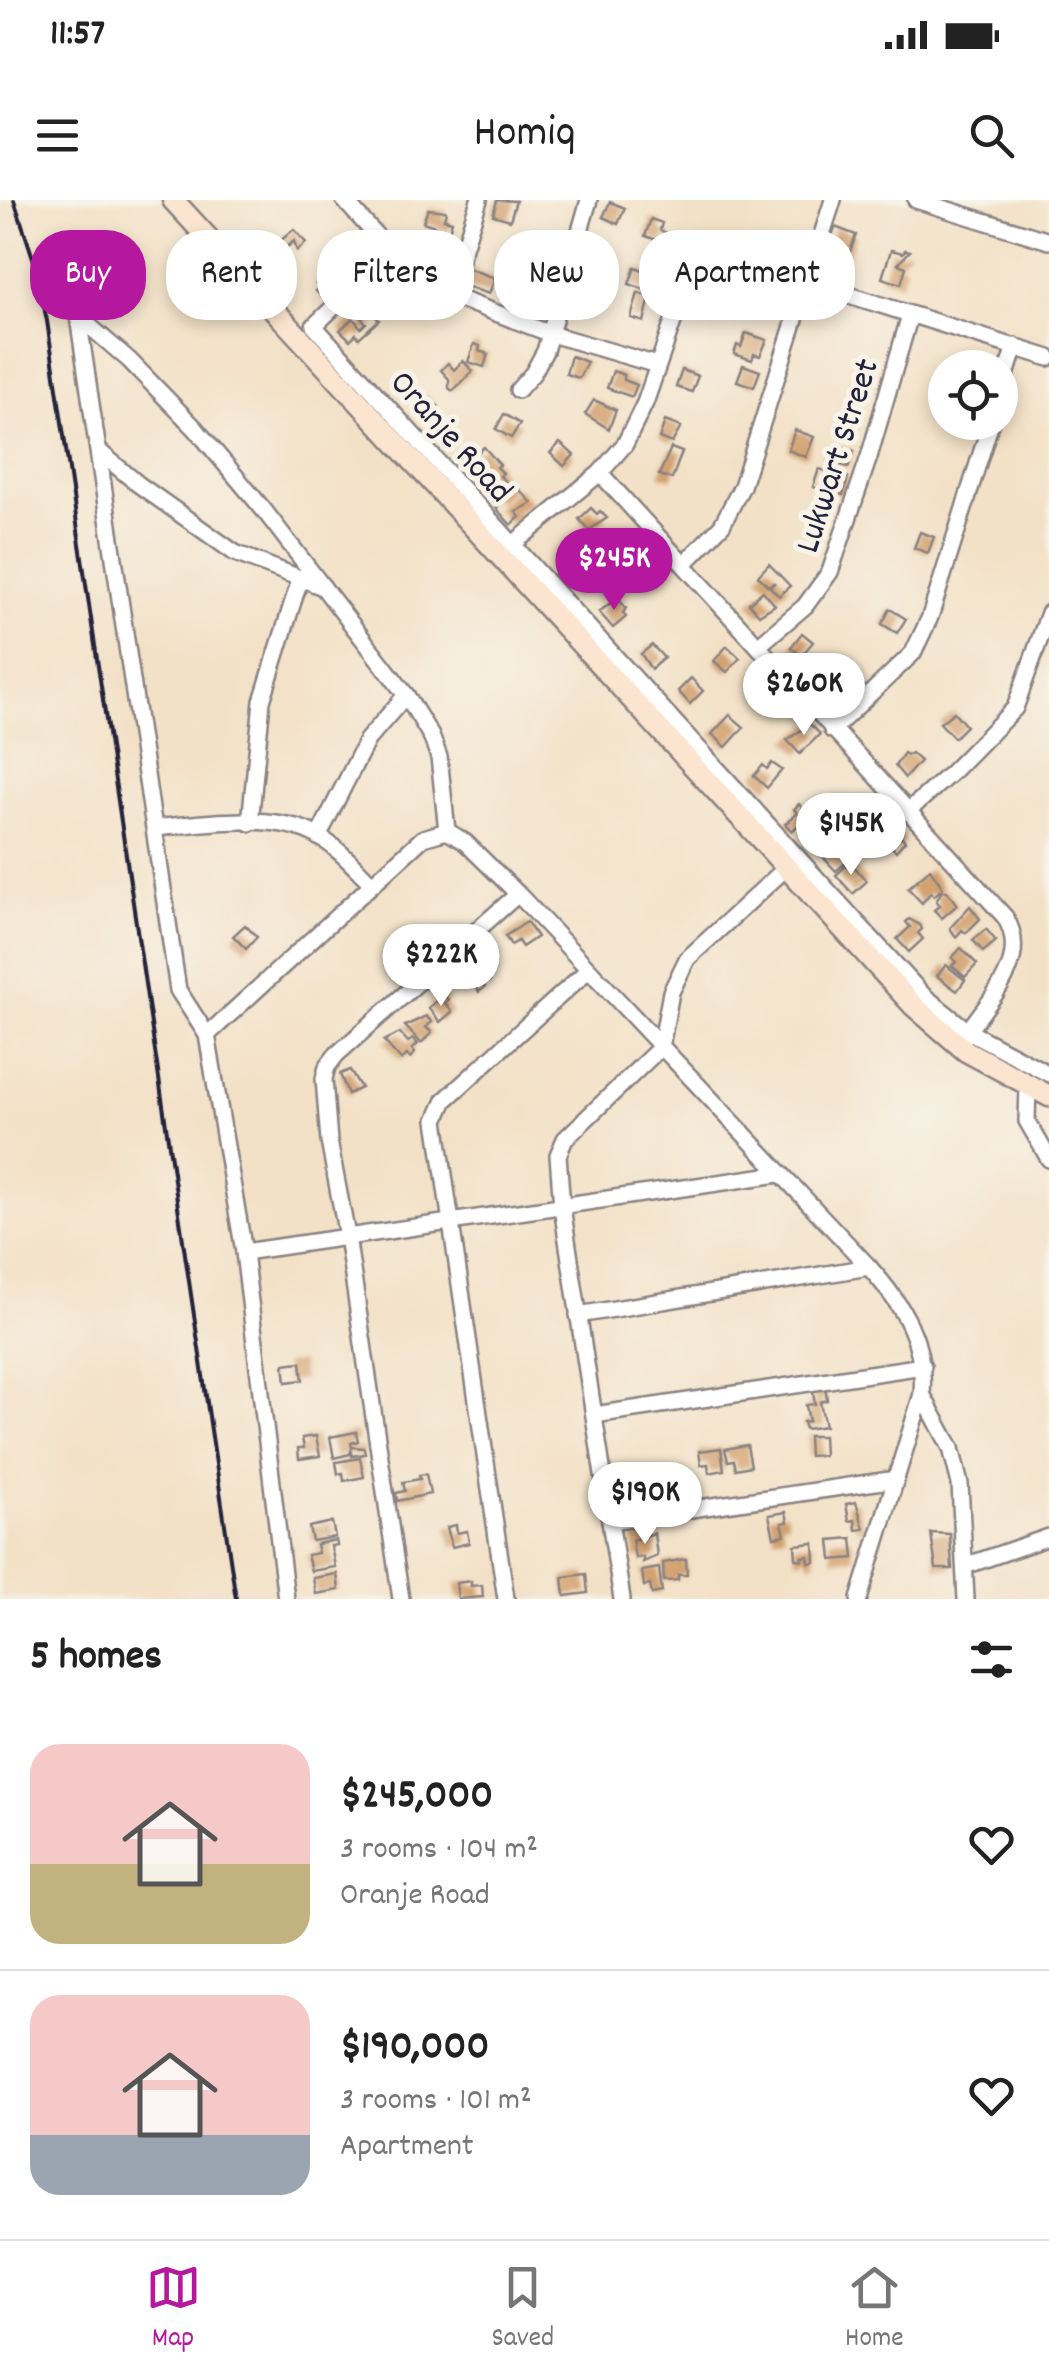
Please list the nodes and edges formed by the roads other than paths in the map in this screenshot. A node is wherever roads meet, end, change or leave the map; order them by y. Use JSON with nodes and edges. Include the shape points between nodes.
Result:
{"nodes":[{"id":1,"x":173,"y":200,"type":"edge"},
{"id":2,"x":479,"y":200,"type":"edge"},
{"id":3,"x":588,"y":200,"type":"edge"},
{"id":4,"x":833,"y":200,"type":"edge"},
{"id":5,"x":916,"y":200,"type":"edge"},
{"id":6,"x":351,"y":203,"type":"edge"},
{"id":7,"x":373,"y":230,"type":"edge"},
{"id":8,"x":470,"y":230,"type":"edge"},
{"id":9,"x":823,"y":230,"type":"edge"},
{"id":10,"x":1049,"y":241,"type":"edge"},
{"id":11,"x":855,"y":297,"type":"edge"},
{"id":12,"x":474,"y":305,"type":"edge"},
{"id":13,"x":910,"y":315,"type":"junction"},
{"id":14,"x":79,"y":320,"type":"edge"},
{"id":15,"x":83,"y":320,"type":"edge"},
{"id":16,"x":320,"y":320,"type":"edge"},
{"id":17,"x":673,"y":320,"type":"edge"},
{"id":18,"x":793,"y":320,"type":"edge"},
{"id":19,"x":308,"y":332,"type":"junction"},
{"id":20,"x":551,"y":334,"type":"junction"},
{"id":21,"x":1015,"y":346,"type":"junction"},
{"id":22,"x":1014,"y":350,"type":"edge"},
{"id":23,"x":1049,"y":358,"type":"edge"},
{"id":24,"x":657,"y":364,"type":"junction"},
{"id":25,"x":518,"y":390,"type":"dead end"},
{"id":26,"x":985,"y":440,"type":"edge"},
{"id":27,"x":100,"y":452,"type":"junction"},
{"id":28,"x":600,"y":472,"type":"junction"},
{"id":29,"x":506,"y":550,"type":"junction"},
{"id":30,"x":684,"y":564,"type":"junction"},
{"id":31,"x":300,"y":579,"type":"junction"},
{"id":32,"x":323,"y":588,"type":"junction"},
{"id":33,"x":1049,"y":613,"type":"edge"},
{"id":34,"x":758,"y":646,"type":"junction"},
{"id":35,"x":406,"y":695,"type":"junction"},
{"id":36,"x":832,"y":730,"type":"junction"},
{"id":37,"x":907,"y":812,"type":"junction"},
{"id":38,"x":250,"y":823,"type":"junction"},
{"id":39,"x":156,"y":828,"type":"junction"},
{"id":40,"x":447,"y":830,"type":"junction"},
{"id":41,"x":318,"y":837,"type":"junction"},
{"id":42,"x":787,"y":868,"type":"junction"},
{"id":43,"x":372,"y":884,"type":"junction"},
{"id":44,"x":518,"y":894,"type":"junction"},
{"id":45,"x":588,"y":970,"type":"junction"},
{"id":46,"x":207,"y":1035,"type":"junction"},
{"id":47,"x":963,"y":1038,"type":"junction"},
{"id":48,"x":661,"y":1046,"type":"junction"},
{"id":49,"x":1049,"y":1074,"type":"edge"},
{"id":50,"x":1028,"y":1085,"type":"junction"},
{"id":51,"x":1049,"y":1096,"type":"edge"},
{"id":52,"x":1049,"y":1159,"type":"edge"},
{"id":53,"x":779,"y":1174,"type":"junction"},
{"id":54,"x":562,"y":1207,"type":"junction"},
{"id":55,"x":451,"y":1221,"type":"junction"},
{"id":56,"x":347,"y":1236,"type":"junction"},
{"id":57,"x":244,"y":1252,"type":"junction"},
{"id":58,"x":869,"y":1267,"type":"junction"},
{"id":59,"x":578,"y":1316,"type":"junction"},
{"id":60,"x":923,"y":1366,"type":"junction"},
{"id":61,"x":922,"y":1394,"type":"junction"},
{"id":62,"x":594,"y":1415,"type":"junction"},
{"id":63,"x":896,"y":1479,"type":"junction"},
{"id":64,"x":610,"y":1521,"type":"junction"},
{"id":65,"x":1049,"y":1537,"type":"edge"},
{"id":66,"x":965,"y":1566,"type":"junction"},
{"id":67,"x":286,"y":1599,"type":"edge"},
{"id":68,"x":400,"y":1599,"type":"edge"},
{"id":69,"x":506,"y":1599,"type":"edge"},
{"id":70,"x":622,"y":1599,"type":"edge"},
{"id":71,"x":858,"y":1599,"type":"edge"},
{"id":72,"x":966,"y":1599,"type":"edge"}],
"edges":[{"from":1,"to":19,"type":"street"},
{"from":2,"to":8,"type":"street"},
{"from":3,"to":20,"type":"street"},
{"from":4,"to":9,"type":"street"},
{"from":5,"to":10,"type":"street"},
{"from":6,"to":7,"type":"street"},
{"from":11,"to":13,"type":"street"},
{"from":12,"to":20,"type":"street"},
{"from":13,"to":21,"type":"street"},
{"from":13,"to":34,"type":"street","name":"Lukwart Street","via":[[830,572],[804,606]]},
{"from":14,"to":27,"type":"street"},
{"from":15,"to":32,"type":"street","via":[[195,428]]},
{"from":16,"to":19,"type":"street"},
{"from":17,"to":24,"type":"street"},
{"from":18,"to":30,"type":"street","via":[[742,486],[722,525]]},
{"from":19,"to":29,"type":"street"},
{"from":20,"to":24,"type":"street"},
{"from":20,"to":25,"type":"street","via":[[540,363]]},
{"from":21,"to":22,"type":"street"},
{"from":21,"to":23,"type":"street"},
{"from":24,"to":28,"type":"street","via":[[638,420]]},
{"from":26,"to":36,"type":"street","via":[[920,643]]},
{"from":27,"to":31,"type":"street","via":[[235,553]]},
{"from":27,"to":39,"type":"street"},
{"from":28,"to":29,"type":"street"},
{"from":28,"to":30,"type":"street"},
{"from":29,"to":42,"type":"street"},
{"from":29,"to":47,"type":"street","name":"Oranje Road"},
{"from":30,"to":34,"type":"street"},
{"from":31,"to":32,"type":"street"},
{"from":31,"to":38,"type":"street","via":[[262,701]]},
{"from":32,"to":35,"type":"street"},
{"from":33,"to":37,"type":"street","via":[[1016,708]]},
{"from":34,"to":36,"type":"street"},
{"from":35,"to":40,"type":"street","via":[[438,757]]},
{"from":35,"to":41,"type":"street","via":[[367,740]]},
{"from":36,"to":37,"type":"street"},
{"from":37,"to":47,"type":"street","via":[[999,908],[1013,934],[1004,980]]},
{"from":38,"to":39,"type":"street"},
{"from":38,"to":41,"type":"street"},
{"from":39,"to":46,"type":"street","via":[[178,990]]},
{"from":40,"to":43,"type":"street","via":[[423,838]]},
{"from":40,"to":44,"type":"street"},
{"from":41,"to":43,"type":"street"},
{"from":42,"to":47,"type":"street","via":[[914,1006]]},
{"from":42,"to":48,"type":"street","via":[[686,959],[671,992]]},
{"from":43,"to":46,"type":"street"},
{"from":44,"to":45,"type":"street"},
{"from":44,"to":56,"type":"street","via":[[327,1067],[329,1141]]},
{"from":45,"to":48,"type":"street"},
{"from":45,"to":55,"type":"street","via":[[440,1106],[435,1134]]},
{"from":46,"to":57,"type":"street"},
{"from":47,"to":49,"type":"street","name":"Oranje Road"},
{"from":47,"to":50,"type":"street"},
{"from":48,"to":53,"type":"street"},
{"from":48,"to":54,"type":"street","via":[[565,1139],[558,1155]]},
{"from":50,"to":51,"type":"street"},
{"from":50,"to":52,"type":"street","via":[[1027,1121]]},
{"from":53,"to":54,"type":"street"},
{"from":53,"to":58,"type":"street"},
{"from":54,"to":55,"type":"street"},
{"from":54,"to":59,"type":"street"},
{"from":55,"to":56,"type":"street"},
{"from":55,"to":69,"type":"street"},
{"from":56,"to":57,"type":"street"},
{"from":56,"to":68,"type":"street"},
{"from":57,"to":67,"type":"street"},
{"from":58,"to":59,"type":"street"},
{"from":58,"to":60,"type":"street","via":[[909,1318]]},
{"from":59,"to":62,"type":"street"},
{"from":60,"to":61,"type":"street"},
{"from":60,"to":62,"type":"street"},
{"from":61,"to":63,"type":"street"},
{"from":61,"to":66,"type":"street","via":[[956,1466]]},
{"from":62,"to":64,"type":"street"},
{"from":63,"to":64,"type":"street"},
{"from":63,"to":71,"type":"street"},
{"from":64,"to":70,"type":"street"},
{"from":65,"to":66,"type":"street"},
{"from":66,"to":72,"type":"street"}]}
